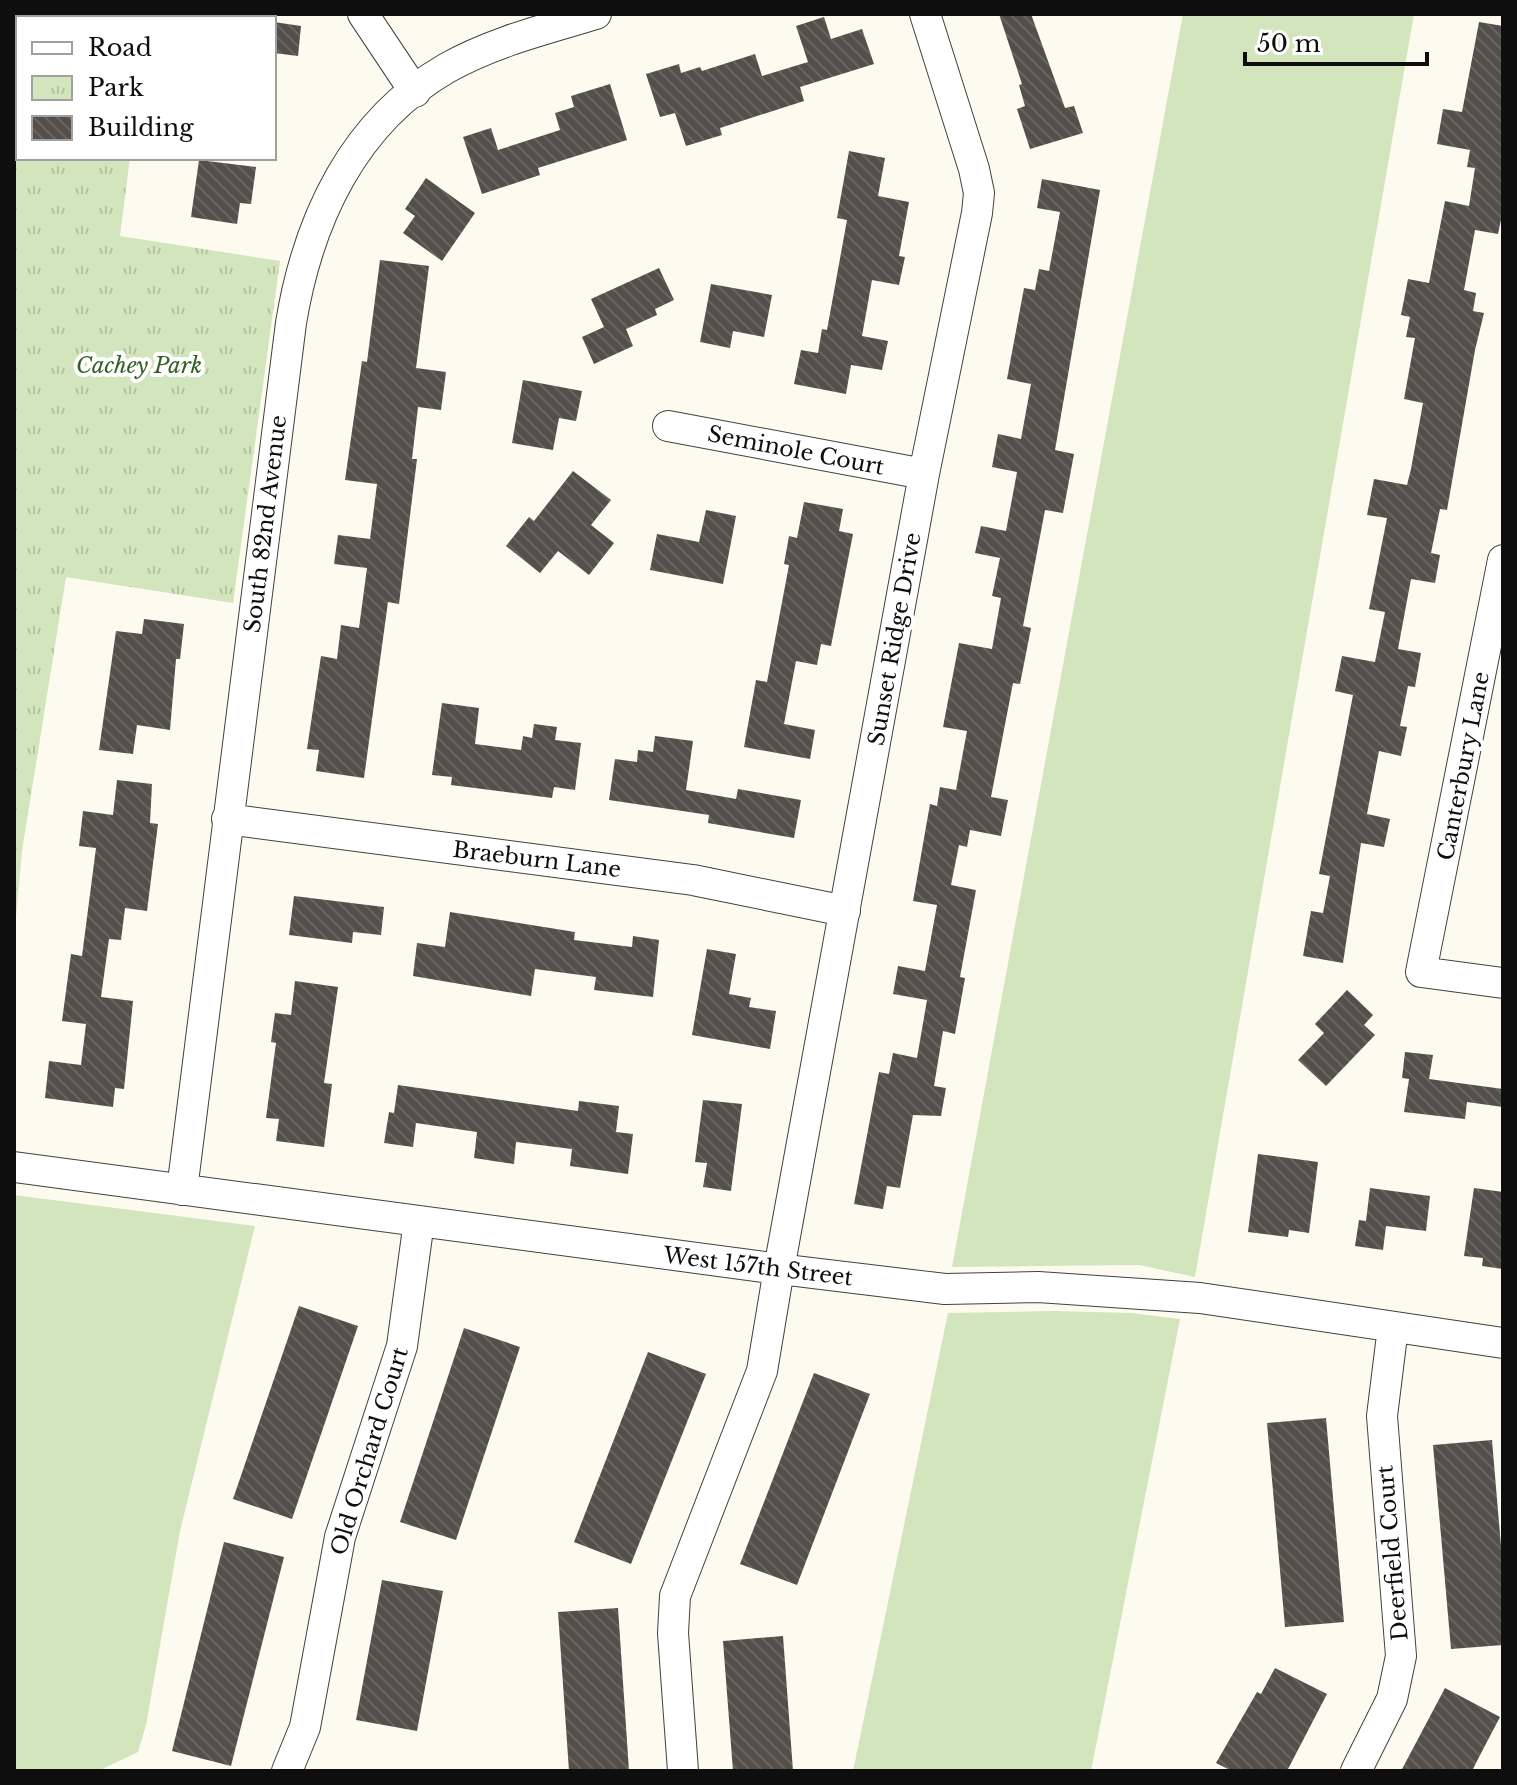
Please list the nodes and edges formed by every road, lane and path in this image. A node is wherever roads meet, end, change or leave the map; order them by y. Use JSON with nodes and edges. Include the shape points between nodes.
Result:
{"nodes":[{"id":1,"x":363,"y":14,"type":"edge"},
{"id":2,"x":596,"y":14,"type":"edge"},
{"id":3,"x":925,"y":14,"type":"edge"},
{"id":4,"x":415,"y":92,"type":"junction"},
{"id":5,"x":668,"y":426,"type":"dead end"},
{"id":6,"x":924,"y":474,"type":"junction"},
{"id":7,"x":1503,"y":560,"type":"edge"},
{"id":8,"x":1496,"y":637,"type":"edge"},
{"id":9,"x":227,"y":819,"type":"junction"},
{"id":10,"x":845,"y":911,"type":"junction"},
{"id":11,"x":1503,"y":983,"type":"edge"},
{"id":12,"x":14,"y":1167,"type":"edge"},
{"id":13,"x":182,"y":1190,"type":"junction"},
{"id":14,"x":419,"y":1221,"type":"junction"},
{"id":15,"x":779,"y":1269,"type":"junction"},
{"id":16,"x":1393,"y":1327,"type":"junction"},
{"id":17,"x":1503,"y":1343,"type":"edge"},
{"id":18,"x":287,"y":1771,"type":"edge"},
{"id":19,"x":683,"y":1771,"type":"edge"},
{"id":20,"x":1356,"y":1771,"type":"edge"}],
"edges":[{"from":1,"to":4,"type":"street"},
{"from":2,"to":4,"type":"street","name":"South 82nd Avenue","via":[[495,46],[446,69]]},
{"from":3,"to":6,"type":"street","name":"Sunset Ridge Drive","via":[[979,193]]},
{"from":4,"to":9,"type":"street","name":"South 82nd Avenue","via":[[362,141],[336,180],[299,276]]},
{"from":5,"to":6,"type":"street","name":"Seminole Court"},
{"from":6,"to":10,"type":"street","name":"Sunset Ridge Drive"},
{"from":7,"to":8,"type":"street","name":"Canterbury Lane"},
{"from":8,"to":11,"type":"street","name":"Canterbury Lane","via":[[1421,972]]},
{"from":9,"to":10,"type":"street","name":"Braeburn Lane","via":[[693,880]]},
{"from":9,"to":13,"type":"street","name":"South 82nd Avenue"},
{"from":10,"to":15,"type":"street","name":"Sunset Ridge Drive"},
{"from":12,"to":13,"type":"street","name":"West 157th Street"},
{"from":13,"to":14,"type":"street","name":"West 157th Street"},
{"from":14,"to":15,"type":"street","name":"West 157th Street"},
{"from":14,"to":18,"type":"street","name":"Old Orchard Court","via":[[402,1346],[340,1537],[305,1727]]},
{"from":15,"to":16,"type":"street","name":"West 157th Street","via":[[945,1289],[1038,1287],[1200,1298]]},
{"from":15,"to":19,"type":"street","name":"Sunset Ridge Drive","via":[[762,1371],[675,1596]]},
{"from":16,"to":17,"type":"street","name":"West 157th Street"},
{"from":16,"to":20,"type":"street","name":"Deerfield Court","via":[[1382,1416],[1401,1656],[1392,1699]]}]}
